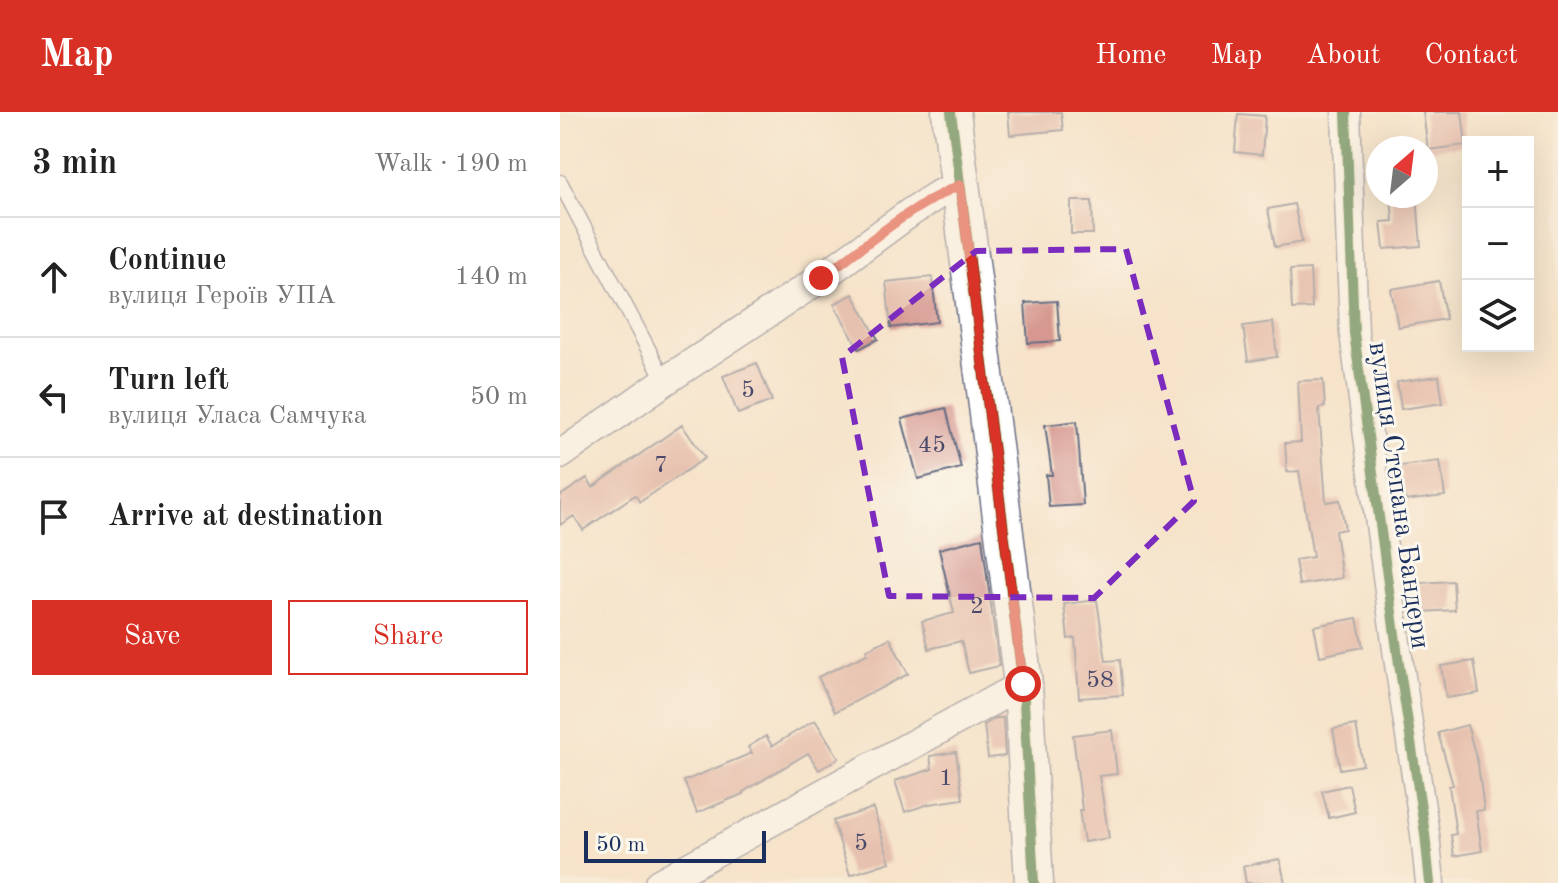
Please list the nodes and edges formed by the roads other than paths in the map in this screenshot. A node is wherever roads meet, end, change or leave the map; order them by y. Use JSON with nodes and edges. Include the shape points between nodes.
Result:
{"nodes":[{"id":1,"x":951,"y":112,"type":"edge"},
{"id":2,"x":1346,"y":112,"type":"edge"},
{"id":3,"x":560,"y":182,"type":"edge"},
{"id":4,"x":960,"y":185,"type":"junction"},
{"id":5,"x":665,"y":381,"type":"junction"},
{"id":6,"x":560,"y":455,"type":"edge"},
{"id":7,"x":1023,"y":684,"type":"junction"},
{"id":8,"x":659,"y":883,"type":"edge"},
{"id":9,"x":1034,"y":883,"type":"edge"},
{"id":10,"x":1430,"y":883,"type":"edge"}],
"edges":[{"from":1,"to":4,"type":"street"},
{"from":2,"to":10,"type":"street","name":"вулиця Степана Бандери","via":[[1354,333]]},
{"from":3,"to":5,"type":"lane"},
{"from":4,"to":5,"type":"street","via":[[911,212]]},
{"from":4,"to":7,"type":"street"},
{"from":5,"to":6,"type":"street"},
{"from":7,"to":8,"type":"street"},
{"from":7,"to":9,"type":"street"}]}
